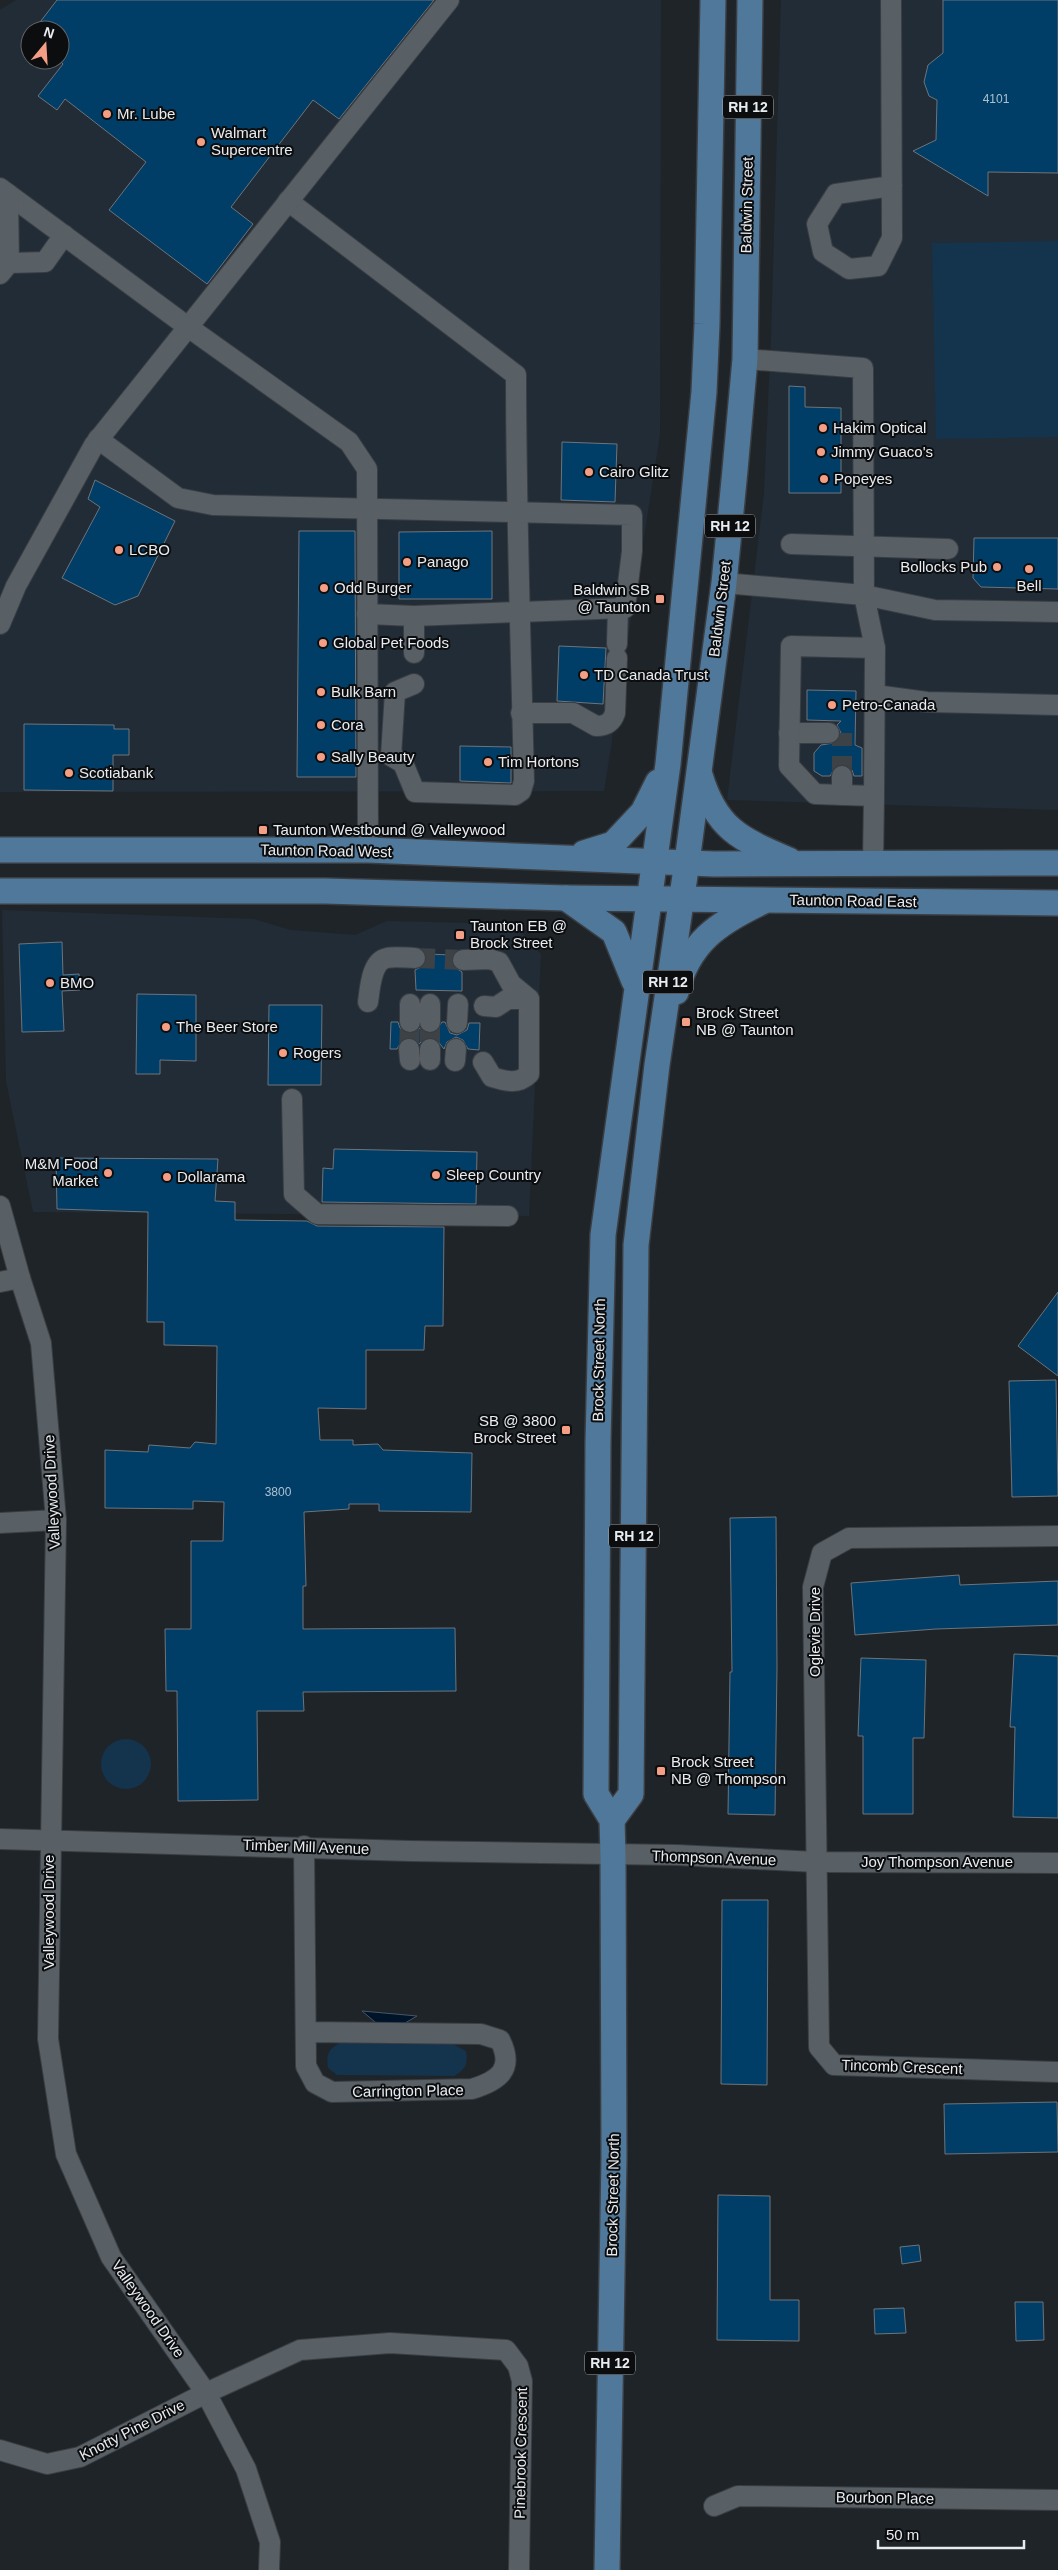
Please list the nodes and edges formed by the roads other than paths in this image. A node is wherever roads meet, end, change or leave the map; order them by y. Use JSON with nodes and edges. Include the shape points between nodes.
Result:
{"nodes":[{"id":1,"x":449,"y":0,"type":"edge"},
{"id":2,"x":714,"y":0,"type":"edge"},
{"id":3,"x":750,"y":0,"type":"edge"},
{"id":4,"x":891,"y":0,"type":"edge"},
{"id":5,"x":892,"y":186,"type":"junction"},
{"id":6,"x":4,"y":191,"type":"edge"},
{"id":7,"x":288,"y":201,"type":"junction"},
{"id":8,"x":64,"y":235,"type":"junction"},
{"id":9,"x":3,"y":264,"type":"edge"},
{"id":10,"x":188,"y":327,"type":"junction"},
{"id":11,"x":745,"y":359,"type":"junction"},
{"id":12,"x":98,"y":439,"type":"junction"},
{"id":13,"x":368,"y":509,"type":"junction"},
{"id":14,"x":516,"y":510,"type":"junction"},
{"id":15,"x":791,"y":544,"type":"dead end"},
{"id":16,"x":864,"y":545,"type":"junction"},
{"id":17,"x":948,"y":549,"type":"dead end"},
{"id":18,"x":724,"y":583,"type":"junction"},
{"id":19,"x":864,"y":595,"type":"junction"},
{"id":20,"x":618,"y":608,"type":"junction"},
{"id":21,"x":521,"y":612,"type":"junction"},
{"id":22,"x":1058,"y":612,"type":"edge"},
{"id":23,"x":367,"y":614,"type":"junction"},
{"id":24,"x":414,"y":616,"type":"junction"},
{"id":25,"x":0,"y":624,"type":"edge"},
{"id":26,"x":875,"y":648,"type":"junction"},
{"id":27,"x":414,"y":653,"type":"dead end"},
{"id":28,"x":414,"y":684,"type":"dead end"},
{"id":29,"x":875,"y":695,"type":"junction"},
{"id":30,"x":1058,"y":705,"type":"edge"},
{"id":31,"x":521,"y":713,"type":"junction"},
{"id":32,"x":790,"y":733,"type":"junction"},
{"id":33,"x":828,"y":733,"type":"dead end"},
{"id":34,"x":668,"y":764,"type":"junction"},
{"id":35,"x":698,"y":768,"type":"junction"},
{"id":36,"x":874,"y":796,"type":"junction"},
{"id":37,"x":0,"y":850,"type":"edge"},
{"id":38,"x":368,"y":850,"type":"junction"},
{"id":39,"x":569,"y":857,"type":"junction"},
{"id":40,"x":653,"y":860,"type":"junction"},
{"id":41,"x":687,"y":862,"type":"junction"},
{"id":42,"x":797,"y":863,"type":"junction"},
{"id":43,"x":873,"y":863,"type":"junction"},
{"id":44,"x":1058,"y":863,"type":"edge"},
{"id":45,"x":0,"y":891,"type":"edge"},
{"id":46,"x":566,"y":898,"type":"junction"},
{"id":47,"x":648,"y":898,"type":"junction"},
{"id":48,"x":682,"y":900,"type":"junction"},
{"id":49,"x":766,"y":900,"type":"junction"},
{"id":50,"x":1058,"y":903,"type":"edge"},
{"id":51,"x":415,"y":958,"type":"tunnel mouth"},
{"id":52,"x":463,"y":960,"type":"tunnel mouth"},
{"id":53,"x":636,"y":986,"type":"junction"},
{"id":54,"x":528,"y":998,"type":"junction"},
{"id":55,"x":368,"y":1002,"type":"dead end"},
{"id":56,"x":484,"y":1006,"type":"dead end"},
{"id":57,"x":482,"y":1062,"type":"dead end"},
{"id":58,"x":657,"y":1064,"type":"junction"},
{"id":59,"x":292,"y":1099,"type":"dead end"},
{"id":60,"x":0,"y":1206,"type":"edge"},
{"id":61,"x":508,"y":1216,"type":"dead end"},
{"id":62,"x":20,"y":1278,"type":"junction"},
{"id":63,"x":0,"y":1282,"type":"edge"},
{"id":64,"x":56,"y":1520,"type":"junction"},
{"id":65,"x":0,"y":1523,"type":"edge"},
{"id":66,"x":1058,"y":1536,"type":"edge"},
{"id":67,"x":612,"y":1820,"type":"junction"},
{"id":68,"x":0,"y":1839,"type":"edge"},
{"id":69,"x":49,"y":1840,"type":"junction"},
{"id":70,"x":304,"y":1846,"type":"junction"},
{"id":71,"x":613,"y":1855,"type":"junction"},
{"id":72,"x":816,"y":1862,"type":"junction"},
{"id":73,"x":1058,"y":1863,"type":"edge"},
{"id":74,"x":307,"y":2032,"type":"junction"},
{"id":75,"x":1058,"y":2072,"type":"edge"},
{"id":76,"x":206,"y":2393,"type":"junction"},
{"id":77,"x":0,"y":2450,"type":"edge"},
{"id":78,"x":1058,"y":2500,"type":"edge"},
{"id":79,"x":714,"y":2506,"type":"dead end"},
{"id":80,"x":269,"y":2570,"type":"edge"},
{"id":81,"x":519,"y":2570,"type":"edge"},
{"id":82,"x":608,"y":2570,"type":"edge"}],
"edges":[{"from":1,"to":7,"type":"street"},
{"from":2,"to":34,"type":"main road","number":"RH 12","via":[[704,382]]},
{"from":3,"to":11,"type":"main road","name":"Baldwin Street","number":"RH 12"},
{"from":4,"to":5,"type":"street"},
{"from":5,"to":5,"type":"street","via":[[892,238],[878,266],[849,269],[823,252],[816,224],[836,194]]},
{"from":6,"to":8,"type":"street"},
{"from":6,"to":9,"type":"street"},
{"from":7,"to":10,"type":"street"},
{"from":7,"to":14,"type":"street","via":[[516,375]]},
{"from":8,"to":9,"type":"street","via":[[45,262]]},
{"from":8,"to":10,"type":"street"},
{"from":10,"to":12,"type":"street"},
{"from":10,"to":13,"type":"street","via":[[349,442],[367,469]]},
{"from":11,"to":16,"type":"street","via":[[862,368]]},
{"from":11,"to":18,"type":"main road","name":"Baldwin Street","number":"RH 12"},
{"from":12,"to":13,"type":"street","via":[[178,498],[213,504]]},
{"from":12,"to":25,"type":"street","via":[[16,586]]},
{"from":13,"to":14,"type":"street"},
{"from":13,"to":23,"type":"street"},
{"from":14,"to":20,"type":"street","via":[[632,515],[632,552],[625,608]]},
{"from":14,"to":21,"type":"street"},
{"from":15,"to":16,"type":"street"},
{"from":16,"to":17,"type":"street"},
{"from":16,"to":19,"type":"street"},
{"from":18,"to":19,"type":"street"},
{"from":18,"to":35,"type":"main road","name":"Baldwin Street","number":"RH 12"},
{"from":19,"to":22,"type":"street","via":[[936,610]]},
{"from":19,"to":26,"type":"street"},
{"from":20,"to":21,"type":"street"},
{"from":20,"to":31,"type":"street","via":[[616,704],[612,720],[596,726],[573,713]]},
{"from":21,"to":24,"type":"street"},
{"from":21,"to":31,"type":"street"},
{"from":23,"to":24,"type":"street"},
{"from":23,"to":38,"type":"street"},
{"from":24,"to":27,"type":"street"},
{"from":26,"to":29,"type":"street"},
{"from":26,"to":32,"type":"street","via":[[791,646]]},
{"from":28,"to":31,"type":"street","via":[[395,692],[391,756],[403,763],[415,792],[515,795],[521,791],[524,781]]},
{"from":29,"to":30,"type":"street","via":[[927,702]]},
{"from":29,"to":36,"type":"street","via":[[865,733]]},
{"from":32,"to":33,"type":"street"},
{"from":32,"to":36,"type":"street","via":[[789,766],[816,794],[842,786]]},
{"from":34,"to":39,"type":"main road","via":[[642,812],[613,844]]},
{"from":34,"to":40,"type":"main road","number":"RH 12"},
{"from":35,"to":41,"type":"main road","name":"Baldwin Street","number":"RH 12"},
{"from":35,"to":42,"type":"main road","via":[[707,799],[720,820],[754,844]]},
{"from":36,"to":43,"type":"street"},
{"from":37,"to":38,"type":"main road","name":"Taunton Road West"},
{"from":38,"to":39,"type":"main road","name":"Taunton Road West","via":[[524,858]]},
{"from":39,"to":40,"type":"main road","name":"Taunton Road West"},
{"from":40,"to":41,"type":"main road"},
{"from":40,"to":47,"type":"main road","number":"RH 12"},
{"from":41,"to":42,"type":"main road"},
{"from":41,"to":48,"type":"main road","name":"Baldwin Street","number":"RH 12"},
{"from":42,"to":43,"type":"main road"},
{"from":43,"to":44,"type":"main road"},
{"from":45,"to":46,"type":"main road","via":[[352,892]]},
{"from":46,"to":47,"type":"main road"},
{"from":46,"to":53,"type":"main road","via":[[614,932]]},
{"from":47,"to":48,"type":"main road","name":"Taunton Road East"},
{"from":47,"to":53,"type":"main road","name":"Brock Street North","number":"RH 12"},
{"from":48,"to":49,"type":"main road","name":"Taunton Road East"},
{"from":48,"to":58,"type":"main road","name":"Baldwin Street","number":"RH 12"},
{"from":49,"to":50,"type":"main road","name":"Taunton Road East"},
{"from":49,"to":58,"type":"main road","via":[[714,928],[695,949],[680,976]]},
{"from":51,"to":55,"type":"street","via":[[386,958],[379,963],[373,973]]},
{"from":52,"to":54,"type":"street","via":[[499,962],[511,984]]},
{"from":53,"to":67,"type":"main road","name":"Brock Street North","number":"RH 12","via":[[603,1235],[600,1314],[596,1794]]},
{"from":54,"to":56,"type":"street","via":[[508,1000],[496,1007]]},
{"from":54,"to":57,"type":"street","via":[[529,1074],[524,1079],[508,1082],[492,1077]]},
{"from":58,"to":67,"type":"main road","number":"RH 12","via":[[636,1245],[631,1794]]},
{"from":59,"to":61,"type":"street","via":[[294,1194],[317,1214]]},
{"from":60,"to":62,"type":"street","name":"Valleywood Drive"},
{"from":62,"to":63,"type":"street"},
{"from":62,"to":64,"type":"street","name":"Valleywood Drive","via":[[41,1343]]},
{"from":64,"to":65,"type":"street"},
{"from":64,"to":69,"type":"street","name":"Valleywood Drive"},
{"from":66,"to":72,"type":"street","name":"Oglevie Drive","via":[[849,1538],[822,1553],[813,1587]]},
{"from":67,"to":71,"type":"main road","name":"Brock Street North","number":"RH 12"},
{"from":68,"to":69,"type":"street","name":"Timber Mill Avenue"},
{"from":69,"to":70,"type":"street","name":"Timber Mill Avenue"},
{"from":69,"to":76,"type":"street","name":"Valleywood Drive","via":[[48,2039],[66,2154],[111,2257]]},
{"from":70,"to":71,"type":"street","name":"Timber Mill Avenue"},
{"from":70,"to":74,"type":"street","name":"Carrington Place","via":[[303,1969]]},
{"from":71,"to":72,"type":"street","name":"Thompson Avenue"},
{"from":71,"to":82,"type":"main road","name":"Brock Street North","number":"RH 12","via":[[614,2157]]},
{"from":72,"to":73,"type":"street","name":"Joy Thompson Avenue"},
{"from":72,"to":75,"type":"street","name":"Tincomb Crescent","via":[[819,2047],[834,2065]]},
{"from":74,"to":74,"type":"street","name":"Carrington Place","via":[[306,2066],[315,2083],[332,2092],[472,2089],[494,2083],[502,2072],[506,2052],[500,2040],[481,2034]]},
{"from":76,"to":77,"type":"street","name":"Knotty Pine Drive","via":[[80,2457],[47,2464]]},
{"from":76,"to":80,"type":"street","name":"Valleywood Drive","via":[[246,2468],[270,2542]]},
{"from":76,"to":81,"type":"street","name":"Pinebrook Crescent","via":[[300,2350],[390,2343],[506,2350],[518,2366],[522,2381]]},
{"from":78,"to":79,"type":"street","name":"Bourbon Place","via":[[738,2496]]}]}
